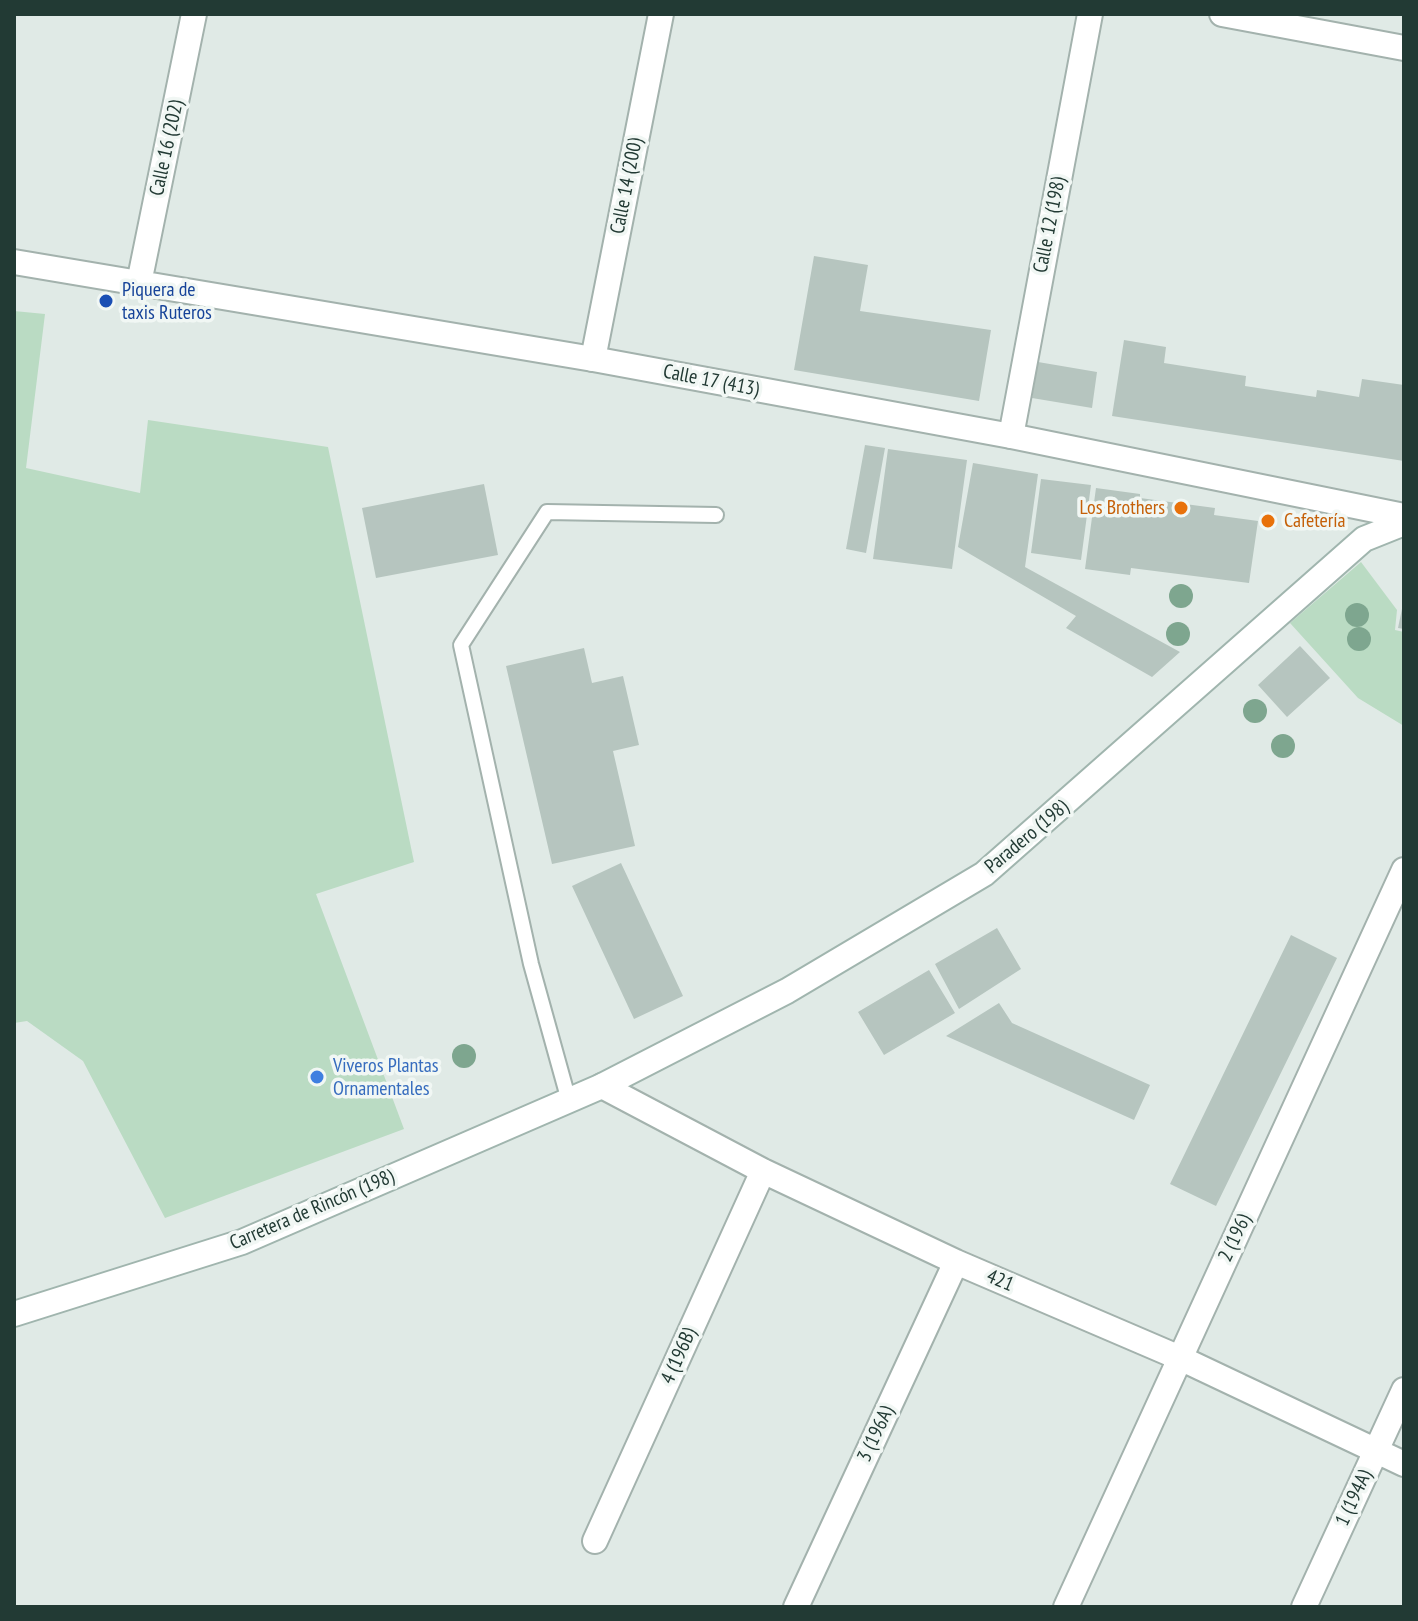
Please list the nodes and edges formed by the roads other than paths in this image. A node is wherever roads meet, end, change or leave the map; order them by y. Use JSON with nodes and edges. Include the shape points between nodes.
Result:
{"nodes":[{"id":1,"x":194,"y":14,"type":"edge"},
{"id":2,"x":661,"y":14,"type":"edge"},
{"id":3,"x":1090,"y":14,"type":"edge"},
{"id":4,"x":1222,"y":14,"type":"edge"},
{"id":5,"x":1404,"y":48,"type":"edge"},
{"id":6,"x":14,"y":262,"type":"edge"},
{"id":7,"x":139,"y":283,"type":"junction"},
{"id":8,"x":593,"y":359,"type":"junction"},
{"id":9,"x":1011,"y":436,"type":"junction"},
{"id":10,"x":716,"y":515,"type":"dead end"},
{"id":11,"x":1404,"y":516,"type":"edge"},
{"id":12,"x":1404,"y":523,"type":"edge"},
{"id":13,"x":1404,"y":870,"type":"edge"},
{"id":14,"x":602,"y":1086,"type":"junction"},
{"id":15,"x":569,"y":1101,"type":"junction"},
{"id":16,"x":763,"y":1171,"type":"junction"},
{"id":17,"x":956,"y":1262,"type":"junction"},
{"id":18,"x":14,"y":1314,"type":"edge"},
{"id":19,"x":1180,"y":1358,"type":"junction"},
{"id":20,"x":1404,"y":1390,"type":"edge"},
{"id":21,"x":1376,"y":1450,"type":"junction"},
{"id":22,"x":1404,"y":1464,"type":"edge"},
{"id":23,"x":595,"y":1541,"type":"dead end"},
{"id":24,"x":796,"y":1607,"type":"edge"},
{"id":25,"x":1066,"y":1607,"type":"edge"},
{"id":26,"x":1304,"y":1607,"type":"edge"}],
"edges":[{"from":1,"to":7,"type":"street","name":"Calle 16 (202)"},
{"from":2,"to":8,"type":"street","name":"Calle 14 (200)"},
{"from":3,"to":9,"type":"street","name":"Calle 12 (198)"},
{"from":4,"to":5,"type":"street"},
{"from":6,"to":7,"type":"street","name":"Calle 17 (413)"},
{"from":7,"to":8,"type":"street","name":"Calle 17 (413)"},
{"from":8,"to":9,"type":"street","name":"Calle 17 (413)"},
{"from":9,"to":11,"type":"street","name":"Calle 17 (413)"},
{"from":10,"to":15,"type":"lane","via":[[547,512],[461,645],[531,964]]},
{"from":12,"to":14,"type":"street","name":"Paradero (198)","via":[[1364,539],[984,874],[787,991]]},
{"from":13,"to":19,"type":"street","name":"2 (196)"},
{"from":14,"to":15,"type":"street","name":"Carretera de Rincón (198)"},
{"from":14,"to":16,"type":"street","name":"421"},
{"from":15,"to":18,"type":"street","name":"Carretera de Rincón (198)","via":[[242,1242]]},
{"from":16,"to":17,"type":"street","name":"421"},
{"from":16,"to":23,"type":"street","name":"4 (196B)"},
{"from":17,"to":19,"type":"street","name":"421"},
{"from":17,"to":24,"type":"street","name":"3 (196A)"},
{"from":19,"to":21,"type":"street","name":"421"},
{"from":19,"to":25,"type":"street","name":"2 (196)"},
{"from":20,"to":21,"type":"street","name":"1 (194A)"},
{"from":21,"to":22,"type":"street","name":"421"},
{"from":21,"to":26,"type":"street","name":"1 (194A)"}]}
